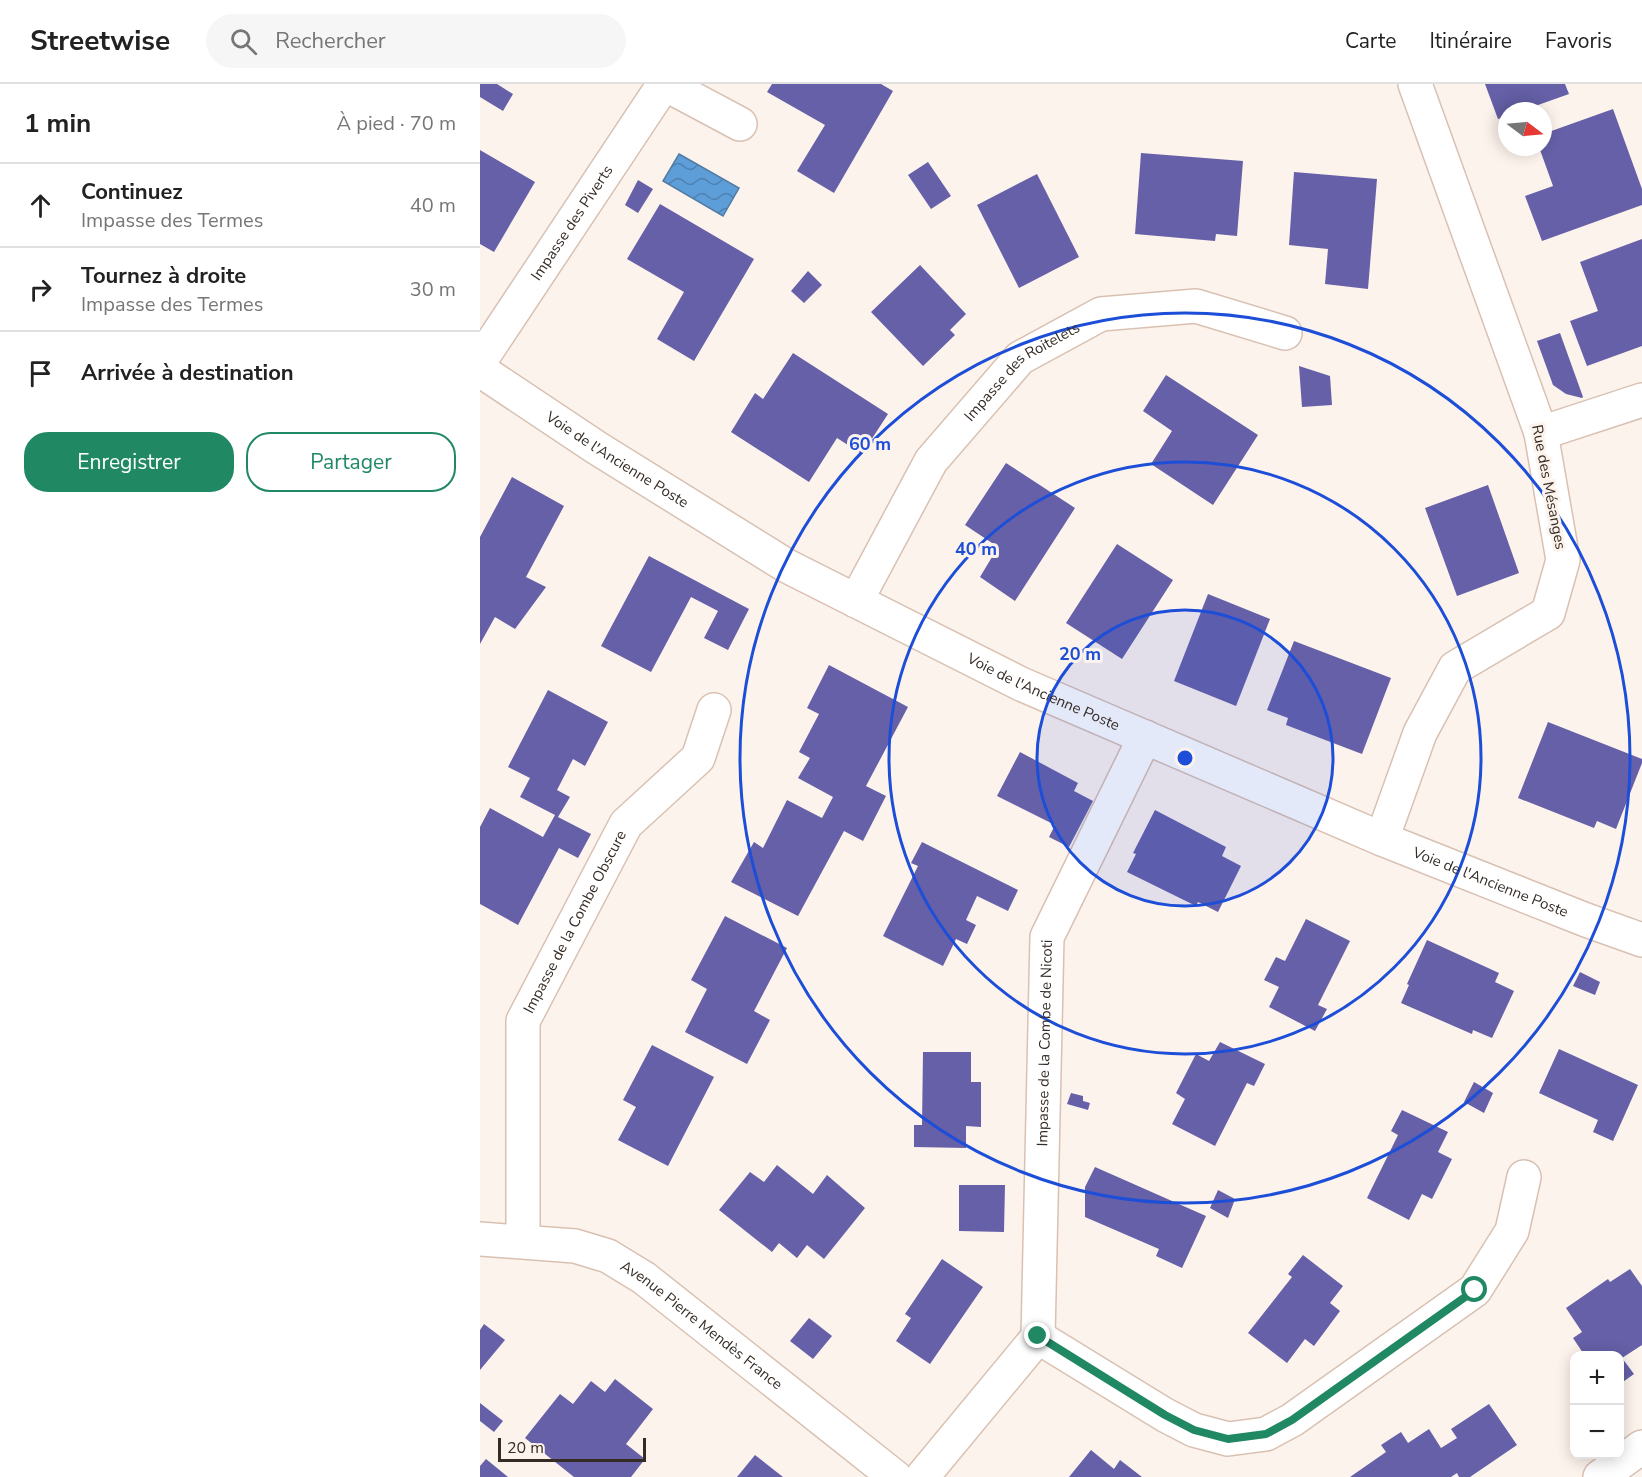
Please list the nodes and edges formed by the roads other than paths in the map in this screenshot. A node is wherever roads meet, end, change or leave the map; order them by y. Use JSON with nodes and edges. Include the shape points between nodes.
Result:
{"nodes":[{"id":1,"x":664,"y":84,"type":"edge"},
{"id":2,"x":1416,"y":84,"type":"edge"},
{"id":3,"x":740,"y":123,"type":"dead end"},
{"id":4,"x":1285,"y":333,"type":"dead end"},
{"id":5,"x":480,"y":361,"type":"edge"},
{"id":6,"x":480,"y":369,"type":"edge"},
{"id":7,"x":1642,"y":400,"type":"edge"},
{"id":8,"x":1541,"y":433,"type":"junction"},
{"id":9,"x":856,"y":601,"type":"junction"},
{"id":10,"x":714,"y":710,"type":"dead end"},
{"id":11,"x":1145,"y":737,"type":"junction"},
{"id":12,"x":1382,"y":840,"type":"junction"},
{"id":13,"x":1642,"y":940,"type":"edge"},
{"id":14,"x":1524,"y":1177,"type":"dead end"},
{"id":15,"x":480,"y":1239,"type":"edge"},
{"id":16,"x":523,"y":1241,"type":"junction"},
{"id":17,"x":1038,"y":1336,"type":"junction"},
{"id":18,"x":1642,"y":1447,"type":"edge"},
{"id":19,"x":895,"y":1477,"type":"edge"},
{"id":20,"x":922,"y":1477,"type":"edge"},
{"id":21,"x":1600,"y":1477,"type":"edge"}],
"edges":[{"from":1,"to":3,"type":"street","name":"Impasse des Piverts"},
{"from":1,"to":5,"type":"street","name":"Impasse des Piverts"},
{"from":2,"to":8,"type":"street","name":"Rue des Mésanges"},
{"from":4,"to":9,"type":"street","name":"Impasse des Roitelets","via":[[1196,306],[1101,314],[1020,358],[931,461]]},
{"from":6,"to":9,"type":"street","name":"Voie de l'Ancienne Poste","via":[[597,448],[777,560]]},
{"from":7,"to":8,"type":"street"},
{"from":8,"to":12,"type":"street","name":"Rue des Mésanges","via":[[1563,560],[1548,613],[1455,668],[1420,733]]},
{"from":9,"to":11,"type":"street","name":"Voie de l'Ancienne Poste","via":[[1021,684]]},
{"from":10,"to":16,"type":"street","name":"Impasse de la Combe Obscure","via":[[698,758],[626,824],[523,1021]]},
{"from":11,"to":12,"type":"street","name":"Voie de l'Ancienne Poste"},
{"from":11,"to":17,"type":"street","name":"Impasse de la Combe de Nicoti","via":[[1047,938]]},
{"from":12,"to":13,"type":"street","name":"Voie de l'Ancienne Poste"},
{"from":14,"to":17,"type":"street","via":[[1512,1231],[1475,1290],[1292,1420],[1266,1434],[1228,1439],[1194,1430]]},
{"from":15,"to":16,"type":"street","name":"Avenue Pierre Mendès France"},
{"from":16,"to":19,"type":"street","name":"Avenue Pierre Mendès France","via":[[575,1246],[608,1256],[644,1278]]},
{"from":17,"to":20,"type":"street"},
{"from":18,"to":21,"type":"street"}]}
